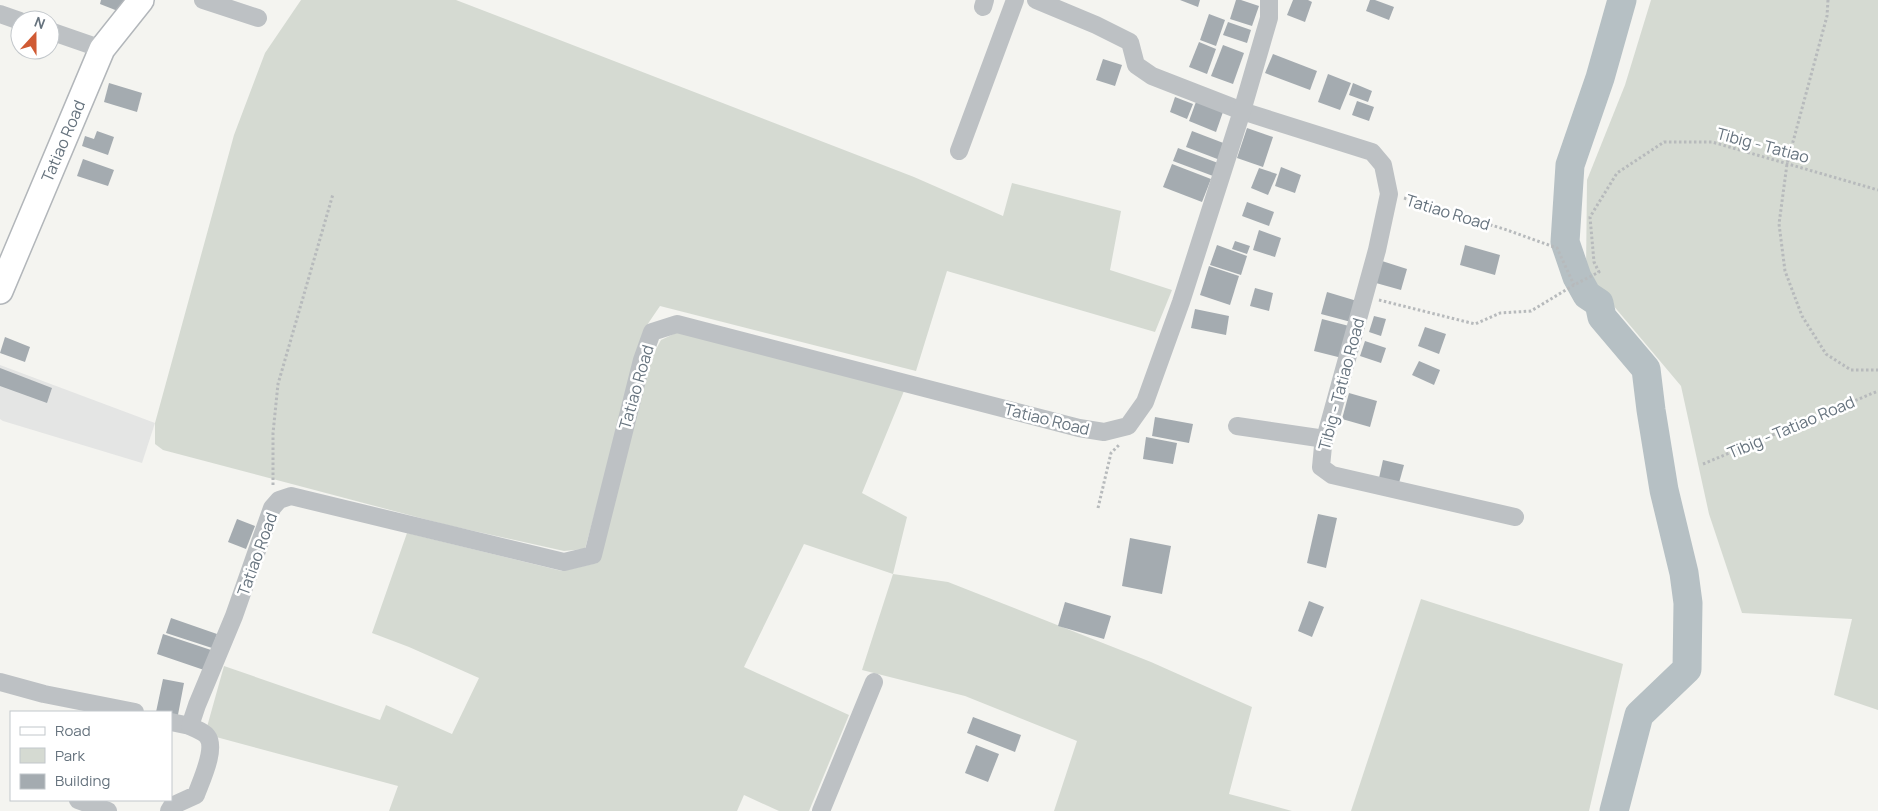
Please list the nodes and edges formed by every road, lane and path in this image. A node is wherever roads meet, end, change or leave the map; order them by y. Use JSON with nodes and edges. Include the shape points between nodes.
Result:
{"nodes":[{"id":1,"x":142,"y":0,"type":"edge"},
{"id":2,"x":203,"y":0,"type":"edge"},
{"id":3,"x":1015,"y":0,"type":"edge"},
{"id":4,"x":1036,"y":0,"type":"edge"},
{"id":5,"x":1269,"y":0,"type":"edge"},
{"id":6,"x":1828,"y":0,"type":"edge"},
{"id":7,"x":258,"y":18,"type":"dead end"},
{"id":8,"x":60,"y":34,"type":"edge"},
{"id":9,"x":102,"y":49,"type":"junction"},
{"id":10,"x":1242,"y":111,"type":"junction"},
{"id":11,"x":959,"y":151,"type":"dead end"},
{"id":12,"x":1787,"y":164,"type":"junction"},
{"id":13,"x":1878,"y":190,"type":"edge"},
{"id":14,"x":333,"y":194,"type":"dead end"},
{"id":15,"x":1389,"y":194,"type":"junction"},
{"id":16,"x":1574,"y":285,"type":"junction"},
{"id":17,"x":0,"y":291,"type":"edge"},
{"id":18,"x":1365,"y":297,"type":"junction"},
{"id":19,"x":1878,"y":370,"type":"edge"},
{"id":20,"x":1878,"y":391,"type":"edge"},
{"id":21,"x":1128,"y":426,"type":"junction"},
{"id":22,"x":1237,"y":426,"type":"dead end"},
{"id":23,"x":1325,"y":439,"type":"junction"},
{"id":24,"x":1703,"y":464,"type":"dead end"},
{"id":25,"x":272,"y":508,"type":"junction"},
{"id":26,"x":1098,"y":508,"type":"dead end"},
{"id":27,"x":1514,"y":516,"type":"dead end"},
{"id":28,"x":0,"y":682,"type":"edge"},
{"id":29,"x":874,"y":682,"type":"dead end"},
{"id":30,"x":131,"y":711,"type":"edge"},
{"id":31,"x":172,"y":722,"type":"edge"},
{"id":32,"x":190,"y":726,"type":"junction"},
{"id":33,"x":81,"y":801,"type":"edge"},
{"id":34,"x":108,"y":811,"type":"edge"},
{"id":35,"x":169,"y":811,"type":"edge"},
{"id":36,"x":821,"y":811,"type":"edge"}],
"edges":[{"from":1,"to":9,"type":"street","name":"Tatiao Road"},
{"from":2,"to":7,"type":"street"},
{"from":3,"to":11,"type":"street"},
{"from":4,"to":10,"type":"street","name":"Tatiao Road","via":[[1130,42],[1136,65],[1152,76]]},
{"from":5,"to":10,"type":"street","via":[[1269,18]]},
{"from":6,"to":12,"type":"path","via":[[1827,16]]},
{"from":8,"to":9,"type":"street"},
{"from":9,"to":17,"type":"street","name":"Tatiao Road"},
{"from":10,"to":15,"type":"street","name":"Tatiao Road","via":[[1372,152],[1383,165]]},
{"from":10,"to":21,"type":"street","via":[[1181,302],[1145,402]]},
{"from":12,"to":13,"type":"path","name":"Tibig - Tatiao"},
{"from":12,"to":16,"type":"path","name":"Tibig - Tatiao","via":[[1712,142],[1664,142],[1617,173],[1590,217],[1594,262],[1599,272]]},
{"from":12,"to":19,"type":"path","via":[[1779,224],[1785,271],[1802,316],[1826,354],[1851,370]]},
{"from":14,"to":25,"type":"path","via":[[278,384],[273,433]]},
{"from":15,"to":16,"type":"path","name":"Tatiao Road","via":[[1557,248]]},
{"from":15,"to":18,"type":"street","name":"Tibig - Tatiao Road"},
{"from":16,"to":18,"type":"path","name":"Tibig - Tatiao","via":[[1531,311],[1500,313],[1475,324]]},
{"from":18,"to":23,"type":"street","name":"Tibig - Tatiao Road"},
{"from":20,"to":24,"type":"path","name":"Tibig - Tatiao Road"},
{"from":21,"to":25,"type":"street","name":"Tatiao Road","via":[[1104,432],[1079,428],[677,324],[652,332],[642,360],[593,555],[564,562],[291,496],[279,500]]},
{"from":21,"to":26,"type":"path","via":[[1121,444],[1111,453]]},
{"from":22,"to":23,"type":"street"},
{"from":23,"to":27,"type":"street","name":"Tibig - Tatiao Road","via":[[1322,467],[1332,475]]},
{"from":25,"to":32,"type":"street","name":"Tatiao Road"},
{"from":28,"to":30,"type":"street"},
{"from":29,"to":36,"type":"street"},
{"from":31,"to":32,"type":"street"},
{"from":32,"to":35,"type":"street","via":[[206,734],[212,749],[196,795],[172,806]]},
{"from":33,"to":34,"type":"street"}]}
